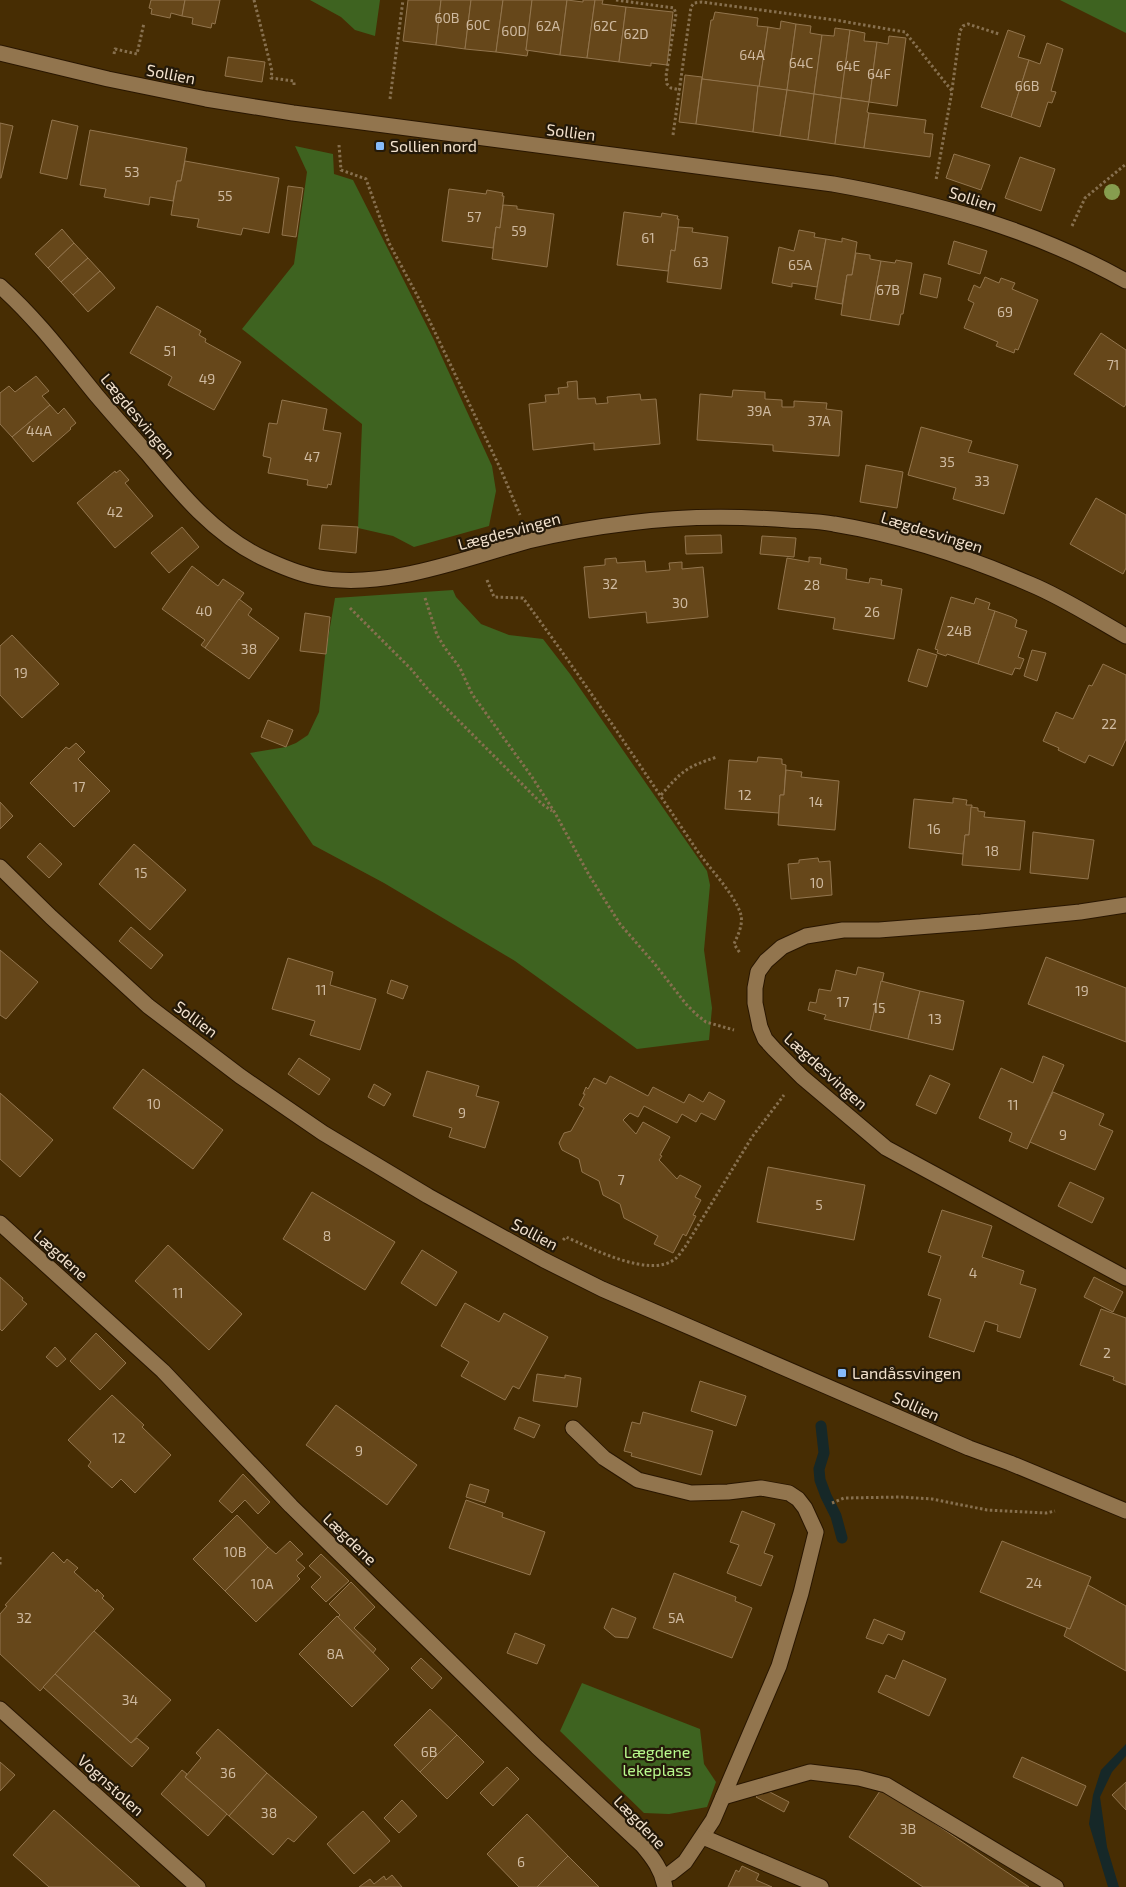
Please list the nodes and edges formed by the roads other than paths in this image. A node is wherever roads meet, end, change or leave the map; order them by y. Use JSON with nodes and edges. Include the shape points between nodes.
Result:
{"nodes":[{"id":1,"x":0,"y":53,"type":"edge"},
{"id":2,"x":1126,"y":281,"type":"edge"},
{"id":3,"x":0,"y":286,"type":"edge"},
{"id":4,"x":1126,"y":636,"type":"edge"},
{"id":5,"x":0,"y":867,"type":"edge"},
{"id":6,"x":1126,"y":905,"type":"edge"},
{"id":7,"x":0,"y":1223,"type":"edge"},
{"id":8,"x":1126,"y":1278,"type":"edge"},
{"id":9,"x":573,"y":1428,"type":"dead end"},
{"id":10,"x":1126,"y":1511,"type":"edge"},
{"id":11,"x":0,"y":1709,"type":"edge"},
{"id":12,"x":723,"y":1797,"type":"junction"},
{"id":13,"x":703,"y":1837,"type":"junction"},
{"id":14,"x":664,"y":1882,"type":"edge"},
{"id":15,"x":198,"y":1887,"type":"edge"},
{"id":16,"x":821,"y":1887,"type":"edge"},
{"id":17,"x":1056,"y":1887,"type":"edge"}],
"edges":[{"from":1,"to":2,"type":"street","name":"Sollien","via":[[108,79],[264,108],[887,193],[964,213],[1061,248]]},
{"from":3,"to":4,"type":"street","name":"Lægdesvingen","via":[[53,340],[98,397],[207,521],[257,555],[314,577],[364,579],[417,573],[531,540],[588,528],[679,518],[728,517],[830,523],[885,534],[972,562],[1043,590]]},
{"from":5,"to":10,"type":"street","name":"Sollien","via":[[148,1006],[240,1076],[381,1169],[602,1289],[969,1448]]},
{"from":6,"to":8,"type":"street","name":"Lægdesvingen","via":[[981,922],[843,930],[806,936],[771,956],[758,972],[755,988],[760,1027],[766,1039],[802,1076],[886,1148]]},
{"from":7,"to":14,"type":"street","name":"Lægdene","via":[[163,1371],[291,1506],[642,1845],[656,1862]]},
{"from":9,"to":12,"type":"street","via":[[604,1458],[638,1480],[690,1493],[761,1488],[789,1493],[805,1508],[816,1532],[802,1593],[779,1666]]},
{"from":11,"to":15,"type":"street","name":"Vognstølen"},
{"from":12,"to":13,"type":"street"},
{"from":12,"to":17,"type":"street","via":[[810,1772],[886,1785]]},
{"from":13,"to":14,"type":"street","via":[[685,1862]]},
{"from":13,"to":16,"type":"street"}]}
